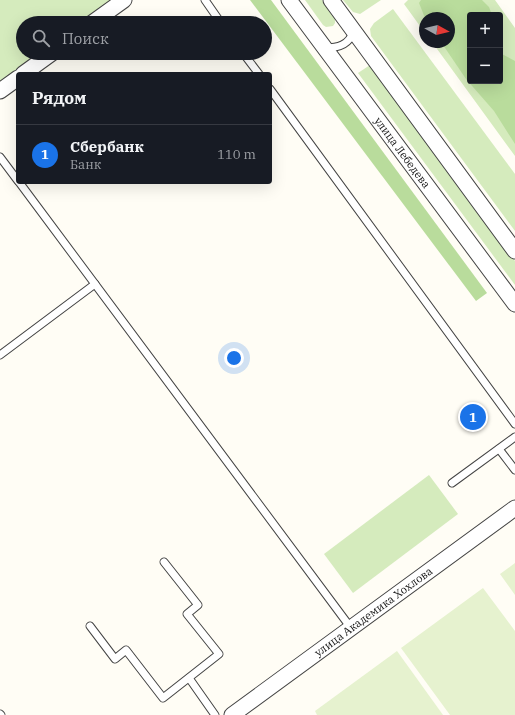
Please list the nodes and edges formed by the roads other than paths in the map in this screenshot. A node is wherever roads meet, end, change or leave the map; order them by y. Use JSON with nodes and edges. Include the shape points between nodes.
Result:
{"nodes":[{"id":1,"x":124,"y":0,"type":"edge"},
{"id":2,"x":205,"y":0,"type":"edge"},
{"id":3,"x":289,"y":0,"type":"edge"},
{"id":4,"x":331,"y":0,"type":"edge"},
{"id":5,"x":102,"y":16,"type":"edge"},
{"id":6,"x":217,"y":16,"type":"edge"},
{"id":7,"x":354,"y":31,"type":"junction"},
{"id":8,"x":325,"y":48,"type":"junction"},
{"id":9,"x":42,"y":60,"type":"edge"},
{"id":10,"x":249,"y":60,"type":"edge"},
{"id":11,"x":26,"y":72,"type":"edge"},
{"id":12,"x":258,"y":72,"type":"edge"},
{"id":13,"x":16,"y":79,"type":"edge"},
{"id":14,"x":0,"y":91,"type":"edge"},
{"id":15,"x":272,"y":92,"type":"edge"},
{"id":16,"x":0,"y":157,"type":"edge"},
{"id":17,"x":16,"y":178,"type":"edge"},
{"id":18,"x":20,"y":184,"type":"edge"},
{"id":19,"x":515,"y":251,"type":"edge"},
{"id":20,"x":95,"y":284,"type":"junction"},
{"id":21,"x":513,"y":298,"type":"edge"},
{"id":22,"x":0,"y":355,"type":"edge"},
{"id":23,"x":515,"y":424,"type":"edge"},
{"id":24,"x":515,"y":437,"type":"edge"},
{"id":25,"x":499,"y":449,"type":"junction"},
{"id":26,"x":515,"y":470,"type":"edge"},
{"id":27,"x":452,"y":483,"type":"dead end"},
{"id":28,"x":515,"y":508,"type":"edge"},
{"id":29,"x":164,"y":562,"type":"dead end"},
{"id":30,"x":90,"y":626,"type":"dead end"},
{"id":31,"x":351,"y":628,"type":"junction"},
{"id":32,"x":188,"y":678,"type":"junction"},
{"id":33,"x":215,"y":715,"type":"edge"},
{"id":34,"x":232,"y":715,"type":"edge"}],
"edges":[{"from":1,"to":5,"type":"street"},
{"from":2,"to":6,"type":"lane"},
{"from":3,"to":8,"type":"street","name":"улица Лебедева"},
{"from":4,"to":7,"type":"street"},
{"from":7,"to":8,"type":"lane","via":[[351,39],[343,45]]},
{"from":7,"to":19,"type":"street"},
{"from":8,"to":21,"type":"street","name":"улица Лебедева"},
{"from":9,"to":11,"type":"street"},
{"from":10,"to":12,"type":"lane"},
{"from":13,"to":14,"type":"street"},
{"from":15,"to":23,"type":"lane"},
{"from":16,"to":17,"type":"lane"},
{"from":18,"to":20,"type":"lane"},
{"from":20,"to":22,"type":"lane"},
{"from":20,"to":31,"type":"lane"},
{"from":24,"to":25,"type":"lane"},
{"from":25,"to":26,"type":"lane"},
{"from":25,"to":27,"type":"lane"},
{"from":28,"to":31,"type":"street","name":"улица Академика Хохлова"},
{"from":29,"to":32,"type":"lane","via":[[198,605],[187,614],[219,654]]},
{"from":30,"to":32,"type":"lane","via":[[115,659],[126,650],[163,698]]},
{"from":31,"to":34,"type":"street","name":"улица Академика Хохлова"},
{"from":32,"to":33,"type":"lane"}]}
